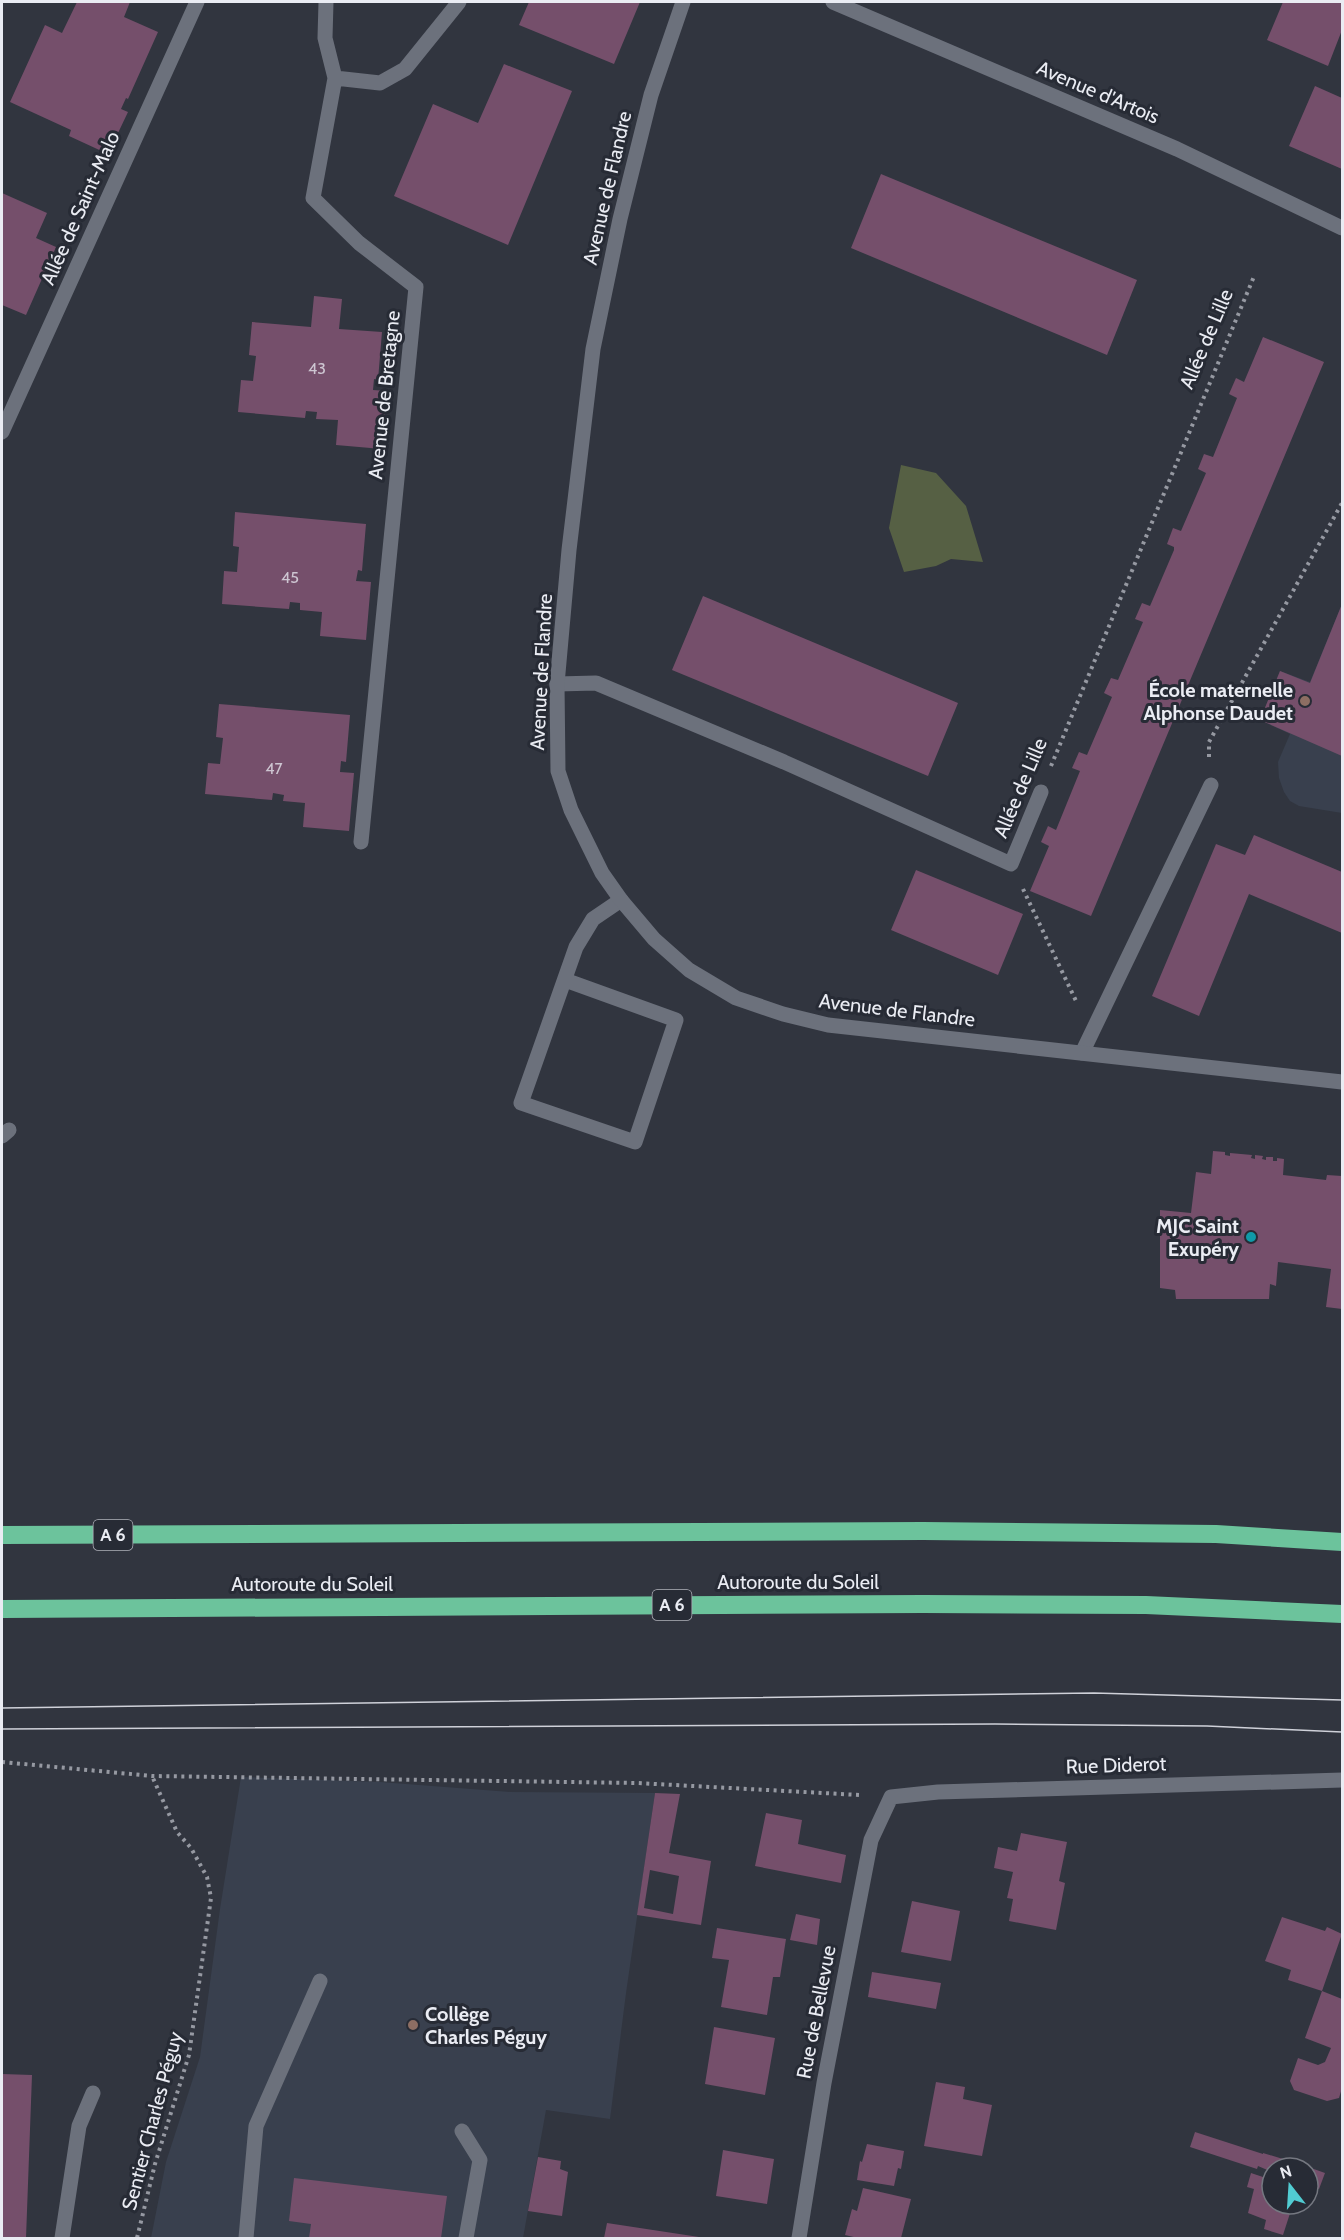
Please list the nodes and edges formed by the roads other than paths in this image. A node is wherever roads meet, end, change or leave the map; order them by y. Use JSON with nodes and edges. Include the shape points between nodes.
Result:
{"nodes":[{"id":1,"x":197,"y":2,"type":"edge"},
{"id":2,"x":326,"y":2,"type":"edge"},
{"id":3,"x":459,"y":2,"type":"edge"},
{"id":4,"x":683,"y":2,"type":"edge"},
{"id":5,"x":833,"y":2,"type":"edge"},
{"id":6,"x":334,"y":78,"type":"junction"},
{"id":7,"x":1342,"y":228,"type":"edge"},
{"id":8,"x":2,"y":432,"type":"edge"},
{"id":9,"x":557,"y":684,"type":"junction"},
{"id":10,"x":1211,"y":784,"type":"road end"},
{"id":11,"x":1041,"y":792,"type":"road end"},
{"id":12,"x":362,"y":842,"type":"dead end"},
{"id":13,"x":621,"y":900,"type":"junction"},
{"id":14,"x":565,"y":980,"type":"junction"},
{"id":15,"x":1082,"y":1053,"type":"junction"},
{"id":16,"x":1342,"y":1082,"type":"edge"},
{"id":17,"x":2,"y":1535,"type":"edge"},
{"id":18,"x":1342,"y":1542,"type":"edge"},
{"id":19,"x":2,"y":1610,"type":"edge"},
{"id":20,"x":1342,"y":1614,"type":"edge"},
{"id":21,"x":1342,"y":1780,"type":"edge"},
{"id":22,"x":891,"y":1797,"type":"joint"},
{"id":23,"x":320,"y":1981,"type":"dead end"},
{"id":24,"x":93,"y":2093,"type":"dead end"},
{"id":25,"x":462,"y":2131,"type":"dead end"},
{"id":26,"x":62,"y":2238,"type":"edge"},
{"id":27,"x":246,"y":2238,"type":"edge"},
{"id":28,"x":466,"y":2238,"type":"edge"},
{"id":29,"x":799,"y":2238,"type":"edge"}],
"edges":[{"from":1,"to":8,"type":"street","name":"Allée de Saint-Malo"},
{"from":2,"to":6,"type":"street","name":"Avenue de Bretagne","via":[[325,38]]},
{"from":3,"to":6,"type":"street","via":[[405,69],[380,83]]},
{"from":4,"to":9,"type":"street","name":"Avenue de Flandre","via":[[651,95],[593,349]]},
{"from":5,"to":7,"type":"street","name":"Avenue d'Artois","via":[[1177,149]]},
{"from":6,"to":12,"type":"street","name":"Avenue de Bretagne","via":[[313,198],[359,243],[416,287]]},
{"from":9,"to":11,"type":"street","name":"Allée de Lille","via":[[596,684],[784,762],[1011,864]]},
{"from":9,"to":13,"type":"street","name":"Avenue de Flandre","via":[[558,771],[584,839]]},
{"from":10,"to":15,"type":"street"},
{"from":13,"to":14,"type":"street","via":[[593,919],[576,947]]},
{"from":13,"to":15,"type":"street","name":"Avenue de Flandre","via":[[654,939],[689,970],[736,998],[783,1014],[828,1025]]},
{"from":14,"to":14,"type":"street","via":[[520,1103],[635,1142],[676,1020]]},
{"from":15,"to":16,"type":"street","name":"Avenue de Flandre"},
{"from":17,"to":18,"type":"highway","number":"A 6","via":[[923,1531],[1216,1534]]},
{"from":19,"to":20,"type":"highway","name":"Autoroute du Soleil","number":"A 6","via":[[934,1604],[1146,1605]]},
{"from":21,"to":22,"type":"street","name":"Rue Diderot","via":[[938,1792]]},
{"from":22,"to":29,"type":"street","name":"Rue de Bellevue","via":[[872,1840],[824,2083]]},
{"from":23,"to":27,"type":"street","via":[[256,2126]]},
{"from":24,"to":26,"type":"street","via":[[79,2126]]},
{"from":25,"to":28,"type":"street","via":[[480,2160]]}]}
